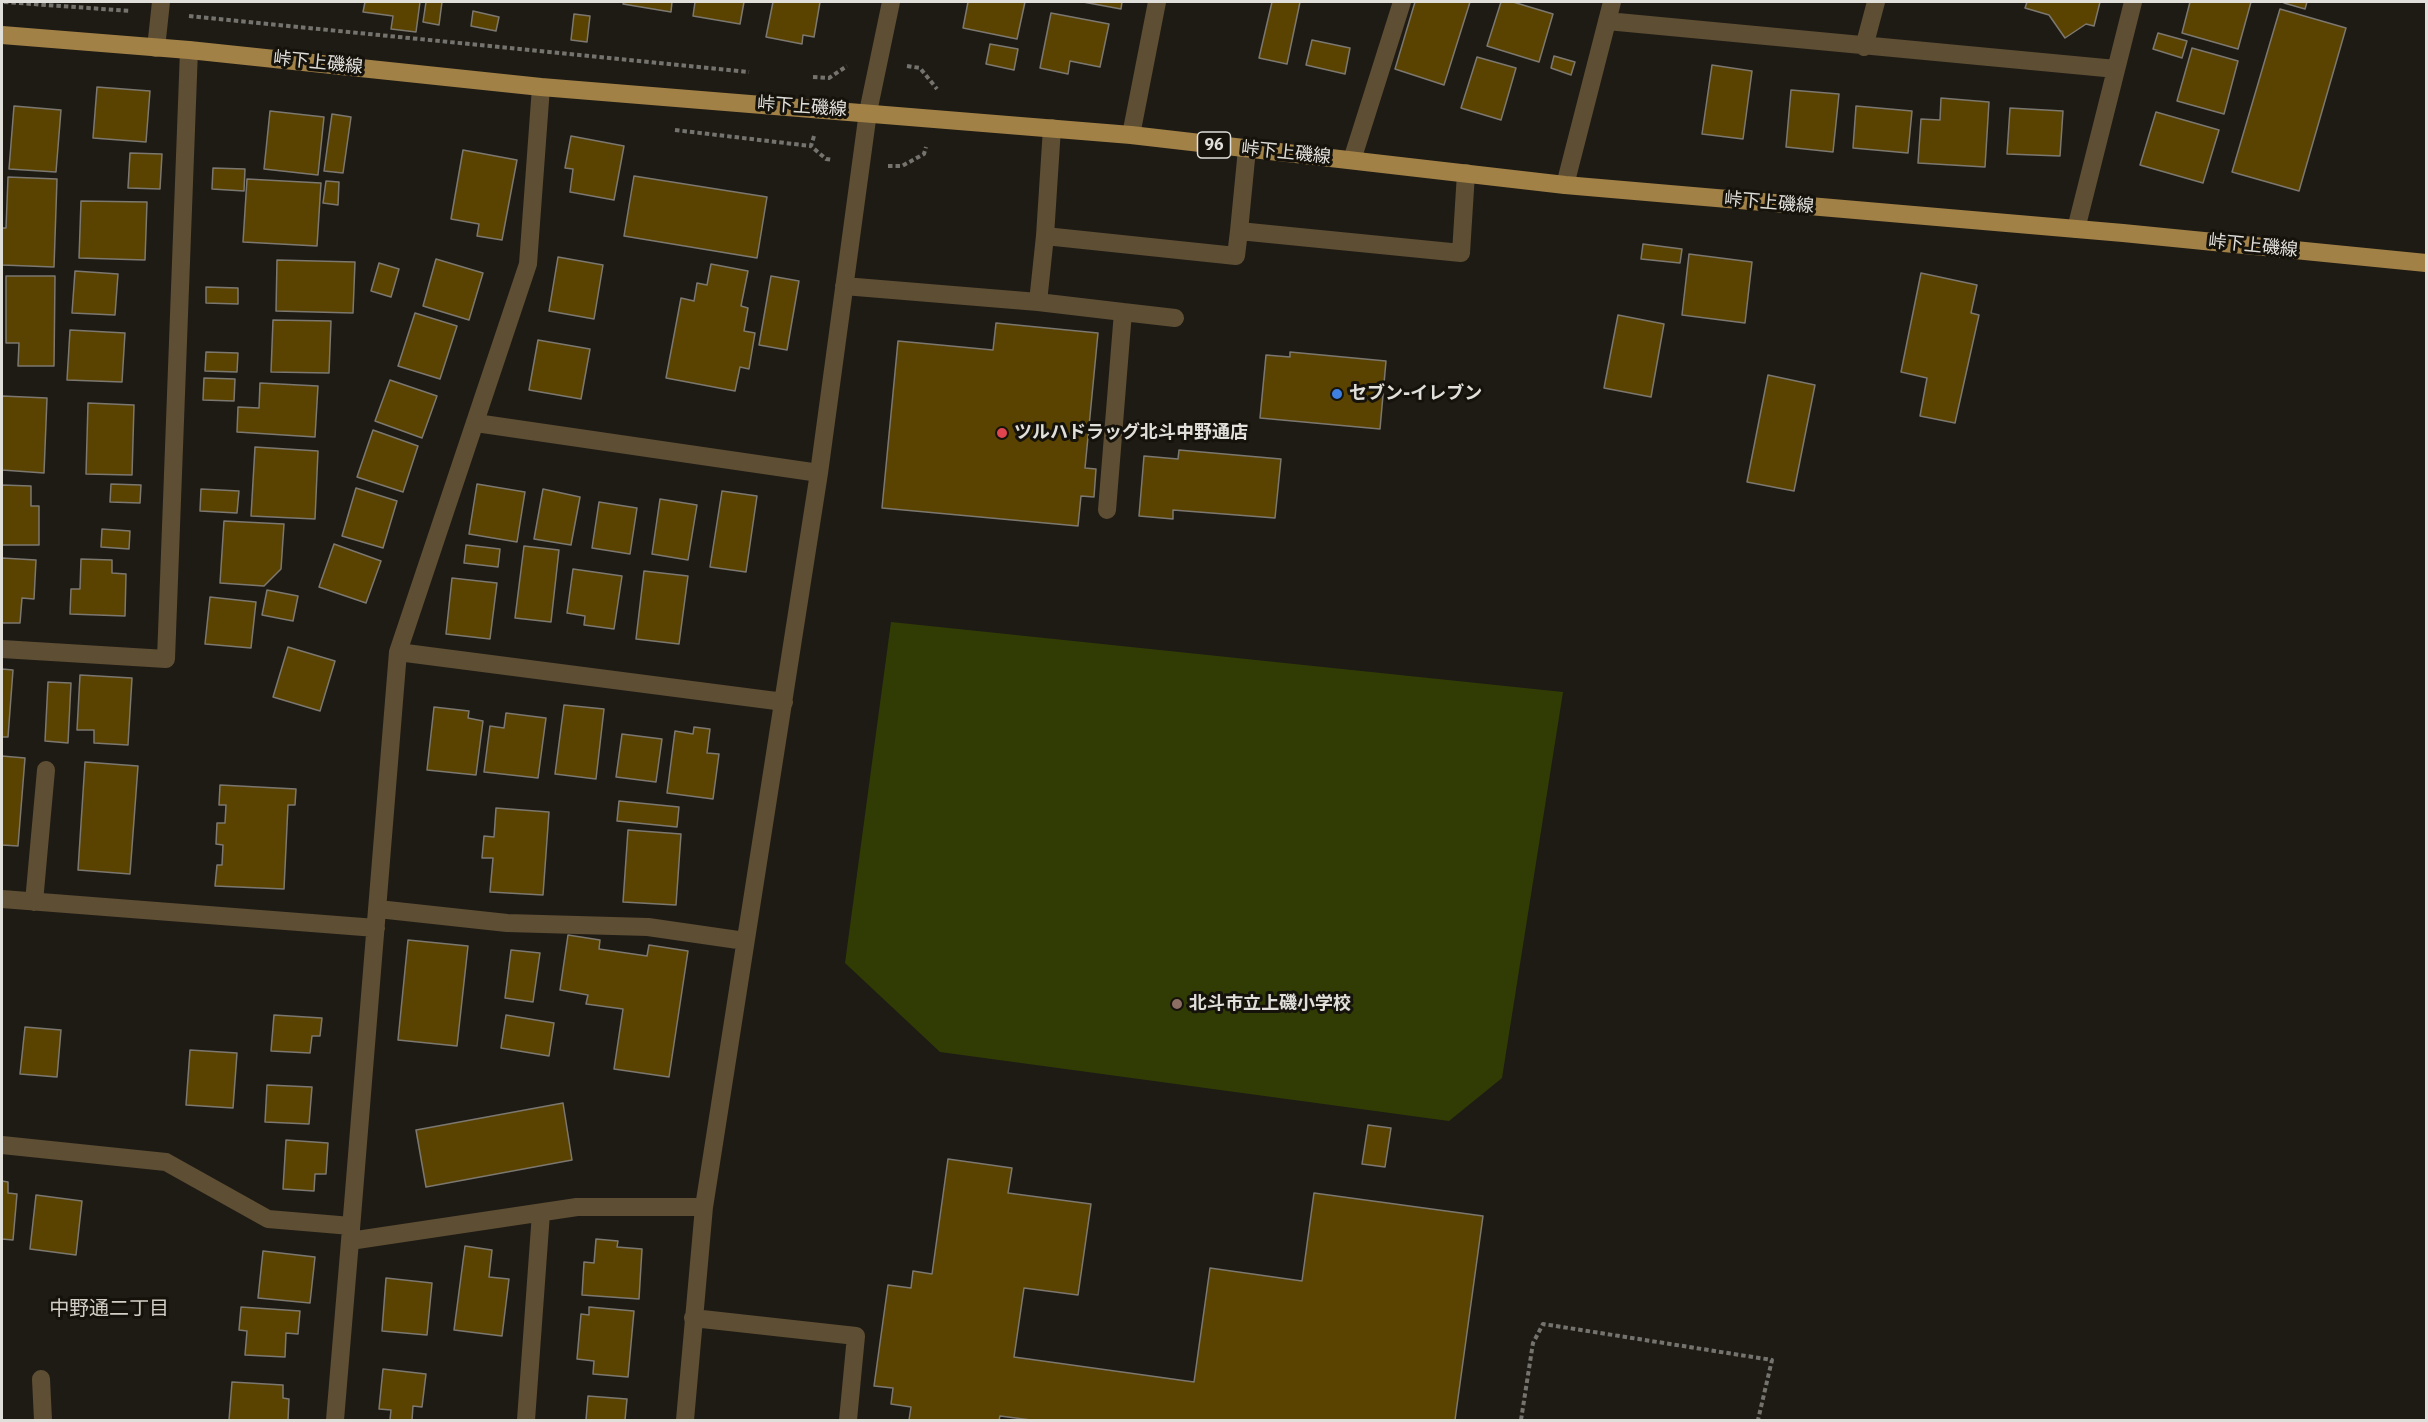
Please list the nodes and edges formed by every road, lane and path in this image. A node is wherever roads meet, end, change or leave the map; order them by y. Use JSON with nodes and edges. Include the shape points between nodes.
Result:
{"nodes":[{"id":1,"x":4,"y":2,"type":"edge"},
{"id":2,"x":891,"y":2,"type":"edge"},
{"id":3,"x":1157,"y":2,"type":"edge"},
{"id":4,"x":1402,"y":2,"type":"edge"},
{"id":5,"x":1612,"y":2,"type":"edge"},
{"id":6,"x":1875,"y":2,"type":"edge"},
{"id":7,"x":2133,"y":2,"type":"edge"},
{"id":8,"x":160,"y":7,"type":"edge"},
{"id":9,"x":1607,"y":21,"type":"junction"},
{"id":10,"x":2,"y":35,"type":"edge"},
{"id":11,"x":1864,"y":47,"type":"junction"},
{"id":12,"x":156,"y":48,"type":"junction"},
{"id":13,"x":189,"y":50,"type":"junction"},
{"id":14,"x":879,"y":62,"type":"junction"},
{"id":15,"x":2116,"y":69,"type":"junction"},
{"id":16,"x":754,"y":72,"type":"dead end"},
{"id":17,"x":811,"y":77,"type":"dead end"},
{"id":18,"x":541,"y":87,"type":"junction"},
{"id":19,"x":868,"y":112,"type":"junction"},
{"id":20,"x":1052,"y":128,"type":"junction"},
{"id":21,"x":1131,"y":135,"type":"junction"},
{"id":22,"x":1247,"y":149,"type":"junction"},
{"id":23,"x":1352,"y":160,"type":"junction"},
{"id":24,"x":1466,"y":172,"type":"junction"},
{"id":25,"x":1566,"y":185,"type":"junction"},
{"id":26,"x":2076,"y":230,"type":"junction"},
{"id":27,"x":1239,"y":231,"type":"junction"},
{"id":28,"x":1045,"y":236,"type":"junction"},
{"id":29,"x":2427,"y":263,"type":"edge"},
{"id":30,"x":844,"y":286,"type":"junction"},
{"id":31,"x":1038,"y":302,"type":"junction"},
{"id":32,"x":1122,"y":312,"type":"junction"},
{"id":33,"x":1175,"y":318,"type":"dead end"},
{"id":34,"x":476,"y":423,"type":"junction"},
{"id":35,"x":819,"y":473,"type":"junction"},
{"id":36,"x":1107,"y":510,"type":"dead end"},
{"id":37,"x":2,"y":649,"type":"edge"},
{"id":38,"x":398,"y":652,"type":"junction"},
{"id":39,"x":784,"y":702,"type":"junction"},
{"id":40,"x":46,"y":770,"type":"dead end"},
{"id":41,"x":2,"y":899,"type":"edge"},
{"id":42,"x":34,"y":902,"type":"junction"},
{"id":43,"x":378,"y":909,"type":"junction"},
{"id":44,"x":376,"y":928,"type":"junction"},
{"id":45,"x":745,"y":941,"type":"junction"},
{"id":46,"x":2,"y":1145,"type":"edge"},
{"id":47,"x":704,"y":1207,"type":"junction"},
{"id":48,"x":542,"y":1213,"type":"junction"},
{"id":49,"x":351,"y":1233,"type":"junction"},
{"id":50,"x":693,"y":1318,"type":"junction"},
{"id":51,"x":41,"y":1379,"type":"dead end"},
{"id":52,"x":43,"y":1420,"type":"edge"},
{"id":53,"x":335,"y":1420,"type":"edge"},
{"id":54,"x":526,"y":1420,"type":"edge"},
{"id":55,"x":686,"y":1420,"type":"edge"},
{"id":56,"x":848,"y":1420,"type":"edge"},
{"id":57,"x":1521,"y":1420,"type":"edge"},
{"id":58,"x":1758,"y":1420,"type":"edge"}],
"edges":[{"from":1,"to":8,"type":"path"},
{"from":2,"to":14,"type":"street"},
{"from":3,"to":21,"type":"street"},
{"from":4,"to":23,"type":"street"},
{"from":5,"to":9,"type":"street"},
{"from":6,"to":11,"type":"street"},
{"from":7,"to":15,"type":"street"},
{"from":8,"to":12,"type":"street"},
{"from":8,"to":16,"type":"path"},
{"from":9,"to":11,"type":"street"},
{"from":9,"to":25,"type":"street"},
{"from":10,"to":12,"type":"main road","name":"峠下上磯線","number":"96"},
{"from":11,"to":15,"type":"street"},
{"from":12,"to":13,"type":"main road","name":"峠下上磯線","number":"96"},
{"from":13,"to":18,"type":"main road","name":"峠下上磯線","number":"96"},
{"from":13,"to":37,"type":"street","via":[[166,659]]},
{"from":14,"to":17,"type":"path","via":[[852,63],[829,78]]},
{"from":14,"to":19,"type":"street"},
{"from":15,"to":26,"type":"street"},
{"from":18,"to":19,"type":"main road","name":"峠下上磯線","number":"96"},
{"from":18,"to":34,"type":"street","via":[[528,264]]},
{"from":19,"to":20,"type":"main road","name":"峠下上磯線","number":"96"},
{"from":19,"to":30,"type":"street"},
{"from":20,"to":21,"type":"main road","name":"峠下上磯線","number":"96"},
{"from":20,"to":28,"type":"street"},
{"from":21,"to":22,"type":"main road","name":"峠下上磯線","number":"96"},
{"from":22,"to":23,"type":"main road","name":"峠下上磯線","number":"96"},
{"from":22,"to":27,"type":"street"},
{"from":23,"to":24,"type":"main road","name":"峠下上磯線","number":"96"},
{"from":24,"to":25,"type":"main road","name":"峠下上磯線","number":"96"},
{"from":24,"to":27,"type":"street","via":[[1461,253]]},
{"from":25,"to":26,"type":"main road","name":"峠下上磯線","number":"96"},
{"from":26,"to":29,"type":"main road","name":"峠下上磯線","number":"96"},
{"from":27,"to":28,"type":"street","via":[[1236,256]]},
{"from":28,"to":31,"type":"street"},
{"from":30,"to":31,"type":"street"},
{"from":30,"to":35,"type":"street"},
{"from":31,"to":32,"type":"street"},
{"from":32,"to":33,"type":"street"},
{"from":32,"to":36,"type":"street"},
{"from":34,"to":35,"type":"street"},
{"from":34,"to":38,"type":"street"},
{"from":35,"to":39,"type":"street"},
{"from":38,"to":39,"type":"street"},
{"from":38,"to":43,"type":"street"},
{"from":39,"to":45,"type":"street"},
{"from":40,"to":42,"type":"street"},
{"from":41,"to":42,"type":"street"},
{"from":42,"to":44,"type":"street"},
{"from":43,"to":44,"type":"street"},
{"from":43,"to":45,"type":"street","via":[[507,923],[648,927]]},
{"from":44,"to":49,"type":"street"},
{"from":45,"to":47,"type":"street"},
{"from":46,"to":49,"type":"street","via":[[166,1162],[267,1219]]},
{"from":47,"to":48,"type":"street","via":[[578,1207]]},
{"from":47,"to":50,"type":"street"},
{"from":48,"to":49,"type":"street"},
{"from":48,"to":54,"type":"street"},
{"from":49,"to":53,"type":"street"},
{"from":50,"to":55,"type":"street"},
{"from":50,"to":56,"type":"street","via":[[856,1336]]},
{"from":51,"to":52,"type":"street"},
{"from":57,"to":58,"type":"path","via":[[1533,1343],[1543,1324],[1772,1360]]}]}
